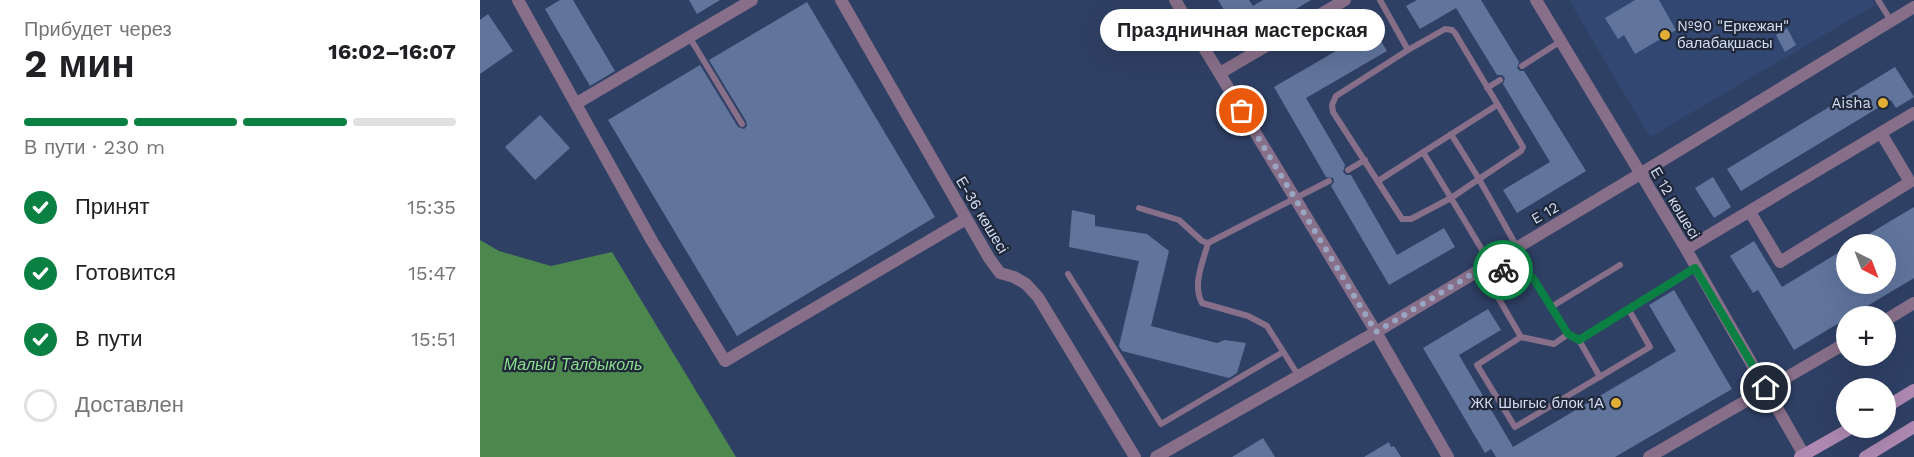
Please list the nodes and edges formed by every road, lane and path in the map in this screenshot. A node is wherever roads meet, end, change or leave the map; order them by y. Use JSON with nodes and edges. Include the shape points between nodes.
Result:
{"nodes":[{"id":1,"x":518,"y":0,"type":"edge"},
{"id":2,"x":752,"y":0,"type":"edge"},
{"id":3,"x":841,"y":0,"type":"edge"},
{"id":4,"x":1175,"y":0,"type":"edge"},
{"id":5,"x":1345,"y":0,"type":"edge"},
{"id":6,"x":1380,"y":0,"type":"edge"},
{"id":7,"x":1536,"y":0,"type":"edge"},
{"id":8,"x":1878,"y":0,"type":"edge"},
{"id":9,"x":1912,"y":7,"type":"edge"},
{"id":10,"x":1891,"y":21,"type":"junction"},
{"id":11,"x":690,"y":38,"type":"junction"},
{"id":12,"x":1561,"y":41,"type":"junction"},
{"id":13,"x":1408,"y":50,"type":"junction"},
{"id":14,"x":1522,"y":66,"type":"dead end"},
{"id":15,"x":1220,"y":73,"type":"junction"},
{"id":16,"x":1500,"y":80,"type":"dead end"},
{"id":17,"x":1487,"y":88,"type":"junction"},
{"id":18,"x":577,"y":103,"type":"junction"},
{"id":19,"x":1497,"y":105,"type":"junction"},
{"id":20,"x":1914,"y":113,"type":"edge"},
{"id":21,"x":742,"y":124,"type":"dead end"},
{"id":22,"x":1881,"y":133,"type":"junction"},
{"id":23,"x":1451,"y":134,"type":"junction"},
{"id":24,"x":1423,"y":152,"type":"junction"},
{"id":25,"x":1365,"y":160,"type":"junction"},
{"id":26,"x":1348,"y":170,"type":"dead end"},
{"id":27,"x":1640,"y":174,"type":"junction"},
{"id":28,"x":1479,"y":179,"type":"junction"},
{"id":29,"x":1329,"y":181,"type":"dead end"},
{"id":30,"x":1378,"y":181,"type":"junction"},
{"id":31,"x":1450,"y":198,"type":"junction"},
{"id":32,"x":1296,"y":199,"type":"junction"},
{"id":33,"x":1139,"y":208,"type":"dead end"},
{"id":34,"x":1750,"y":212,"type":"junction"},
{"id":35,"x":966,"y":219,"type":"junction"},
{"id":36,"x":1208,"y":243,"type":"junction"},
{"id":37,"x":1517,"y":247,"type":"junction"},
{"id":38,"x":1686,"y":249,"type":"junction"},
{"id":39,"x":1493,"y":261,"type":"junction"},
{"id":40,"x":1620,"y":265,"type":"dead end"},
{"id":41,"x":1695,"y":268,"type":"junction"},
{"id":42,"x":1068,"y":274,"type":"dead end"},
{"id":43,"x":1506,"y":275,"type":"junction"},
{"id":44,"x":1914,"y":303,"type":"edge"},
{"id":45,"x":1551,"y":308,"type":"junction"},
{"id":46,"x":1629,"y":310,"type":"junction"},
{"id":47,"x":1896,"y":314,"type":"edge"},
{"id":48,"x":1376,"y":332,"type":"junction"},
{"id":49,"x":1568,"y":334,"type":"junction"},
{"id":50,"x":1521,"y":337,"type":"junction"},
{"id":51,"x":1579,"y":340,"type":"junction"},
{"id":52,"x":1836,"y":349,"type":"edge"},
{"id":53,"x":1283,"y":352,"type":"junction"},
{"id":54,"x":1299,"y":376,"type":"junction"},
{"id":55,"x":1600,"y":377,"type":"junction"},
{"id":56,"x":1766,"y":388,"type":"junction"},
{"id":57,"x":1914,"y":390,"type":"edge"},
{"id":58,"x":1896,"y":401,"type":"edge"},
{"id":59,"x":1914,"y":427,"type":"edge"},
{"id":60,"x":1836,"y":437,"type":"edge"},
{"id":61,"x":1802,"y":456,"type":"edge"},
{"id":62,"x":1135,"y":457,"type":"edge"},
{"id":63,"x":1156,"y":457,"type":"edge"},
{"id":64,"x":1448,"y":457,"type":"edge"},
{"id":65,"x":1649,"y":457,"type":"edge"},
{"id":66,"x":1865,"y":457,"type":"edge"}],
"edges":[{"from":1,"to":18,"type":"street"},
{"from":2,"to":11,"type":"street"},
{"from":3,"to":35,"type":"street","name":"Е-36 көшесі"},
{"from":4,"to":15,"type":"street"},
{"from":5,"to":15,"type":"street"},
{"from":6,"to":13,"type":"lane"},
{"from":7,"to":12,"type":"street","name":"Е 12 көшесі"},
{"from":8,"to":10,"type":"lane"},
{"from":9,"to":10,"type":"street","name":"E 12"},
{"from":10,"to":27,"type":"street","name":"E 12"},
{"from":11,"to":18,"type":"street"},
{"from":11,"to":21,"type":"lane"},
{"from":12,"to":14,"type":"lane"},
{"from":12,"to":27,"type":"street","name":"Е 12 көшесі"},
{"from":13,"to":17,"type":"lane","via":[[1445,28],[1452,30]]},
{"from":13,"to":25,"type":"lane","via":[[1333,101],[1333,111]]},
{"from":15,"to":32,"type":"street"},
{"from":16,"to":17,"type":"lane"},
{"from":17,"to":19,"type":"lane"},
{"from":18,"to":35,"type":"street","via":[[652,241],[725,361]]},
{"from":19,"to":23,"type":"lane"},
{"from":19,"to":28,"type":"lane","via":[[1523,147]]},
{"from":20,"to":22,"type":"street"},
{"from":22,"to":34,"type":"street"},
{"from":22,"to":34,"type":"street","via":[[1910,182],[1780,262]]},
{"from":23,"to":24,"type":"lane"},
{"from":23,"to":28,"type":"lane"},
{"from":24,"to":30,"type":"lane"},
{"from":24,"to":31,"type":"lane"},
{"from":25,"to":26,"type":"lane"},
{"from":25,"to":30,"type":"lane"},
{"from":27,"to":37,"type":"street","name":"E 12"},
{"from":27,"to":38,"type":"street","name":"Е 12 көшесі"},
{"from":28,"to":31,"type":"lane"},
{"from":28,"to":37,"type":"lane"},
{"from":29,"to":32,"type":"lane"},
{"from":30,"to":31,"type":"lane","via":[[1406,220]]},
{"from":31,"to":39,"type":"lane"},
{"from":32,"to":36,"type":"lane"},
{"from":32,"to":48,"type":"street"},
{"from":33,"to":36,"type":"lane","via":[[1179,220]]},
{"from":34,"to":38,"type":"street"},
{"from":35,"to":62,"type":"street","name":"Е-36 көшесі","via":[[1000,273],[1026,284],[1038,297]]},
{"from":36,"to":53,"type":"lane","via":[[1197,285],[1202,303],[1267,326]]},
{"from":37,"to":39,"type":"street","name":"E 12"},
{"from":38,"to":41,"type":"street","name":"Е 12 көшесі"},
{"from":39,"to":43,"type":"lane"},
{"from":39,"to":48,"type":"street","name":"E 12"},
{"from":40,"to":45,"type":"lane"},
{"from":41,"to":46,"type":"lane"},
{"from":41,"to":56,"type":"street","name":"Е 12 көшесі"},
{"from":42,"to":53,"type":"lane","via":[[1161,424]]},
{"from":43,"to":45,"type":"lane","via":[[1533,278]]},
{"from":43,"to":50,"type":"lane","via":[[1496,294]]},
{"from":44,"to":47,"type":"street"},
{"from":45,"to":49,"type":"lane"},
{"from":46,"to":51,"type":"lane"},
{"from":46,"to":55,"type":"lane","via":[[1650,347]]},
{"from":48,"to":54,"type":"street","name":"E 12"},
{"from":48,"to":64,"type":"street"},
{"from":49,"to":50,"type":"lane","via":[[1554,344]]},
{"from":49,"to":51,"type":"lane"},
{"from":50,"to":55,"type":"lane","via":[[1477,365],[1515,427]]},
{"from":51,"to":55,"type":"lane"},
{"from":52,"to":56,"type":"street"},
{"from":53,"to":54,"type":"lane"},
{"from":54,"to":63,"type":"street","name":"E 12"},
{"from":56,"to":61,"type":"street","name":"Е 12 көшесі"},
{"from":56,"to":65,"type":"street"},
{"from":57,"to":58,"type":"main road"},
{"from":59,"to":66,"type":"main road"},
{"from":60,"to":61,"type":"main road"}]}
